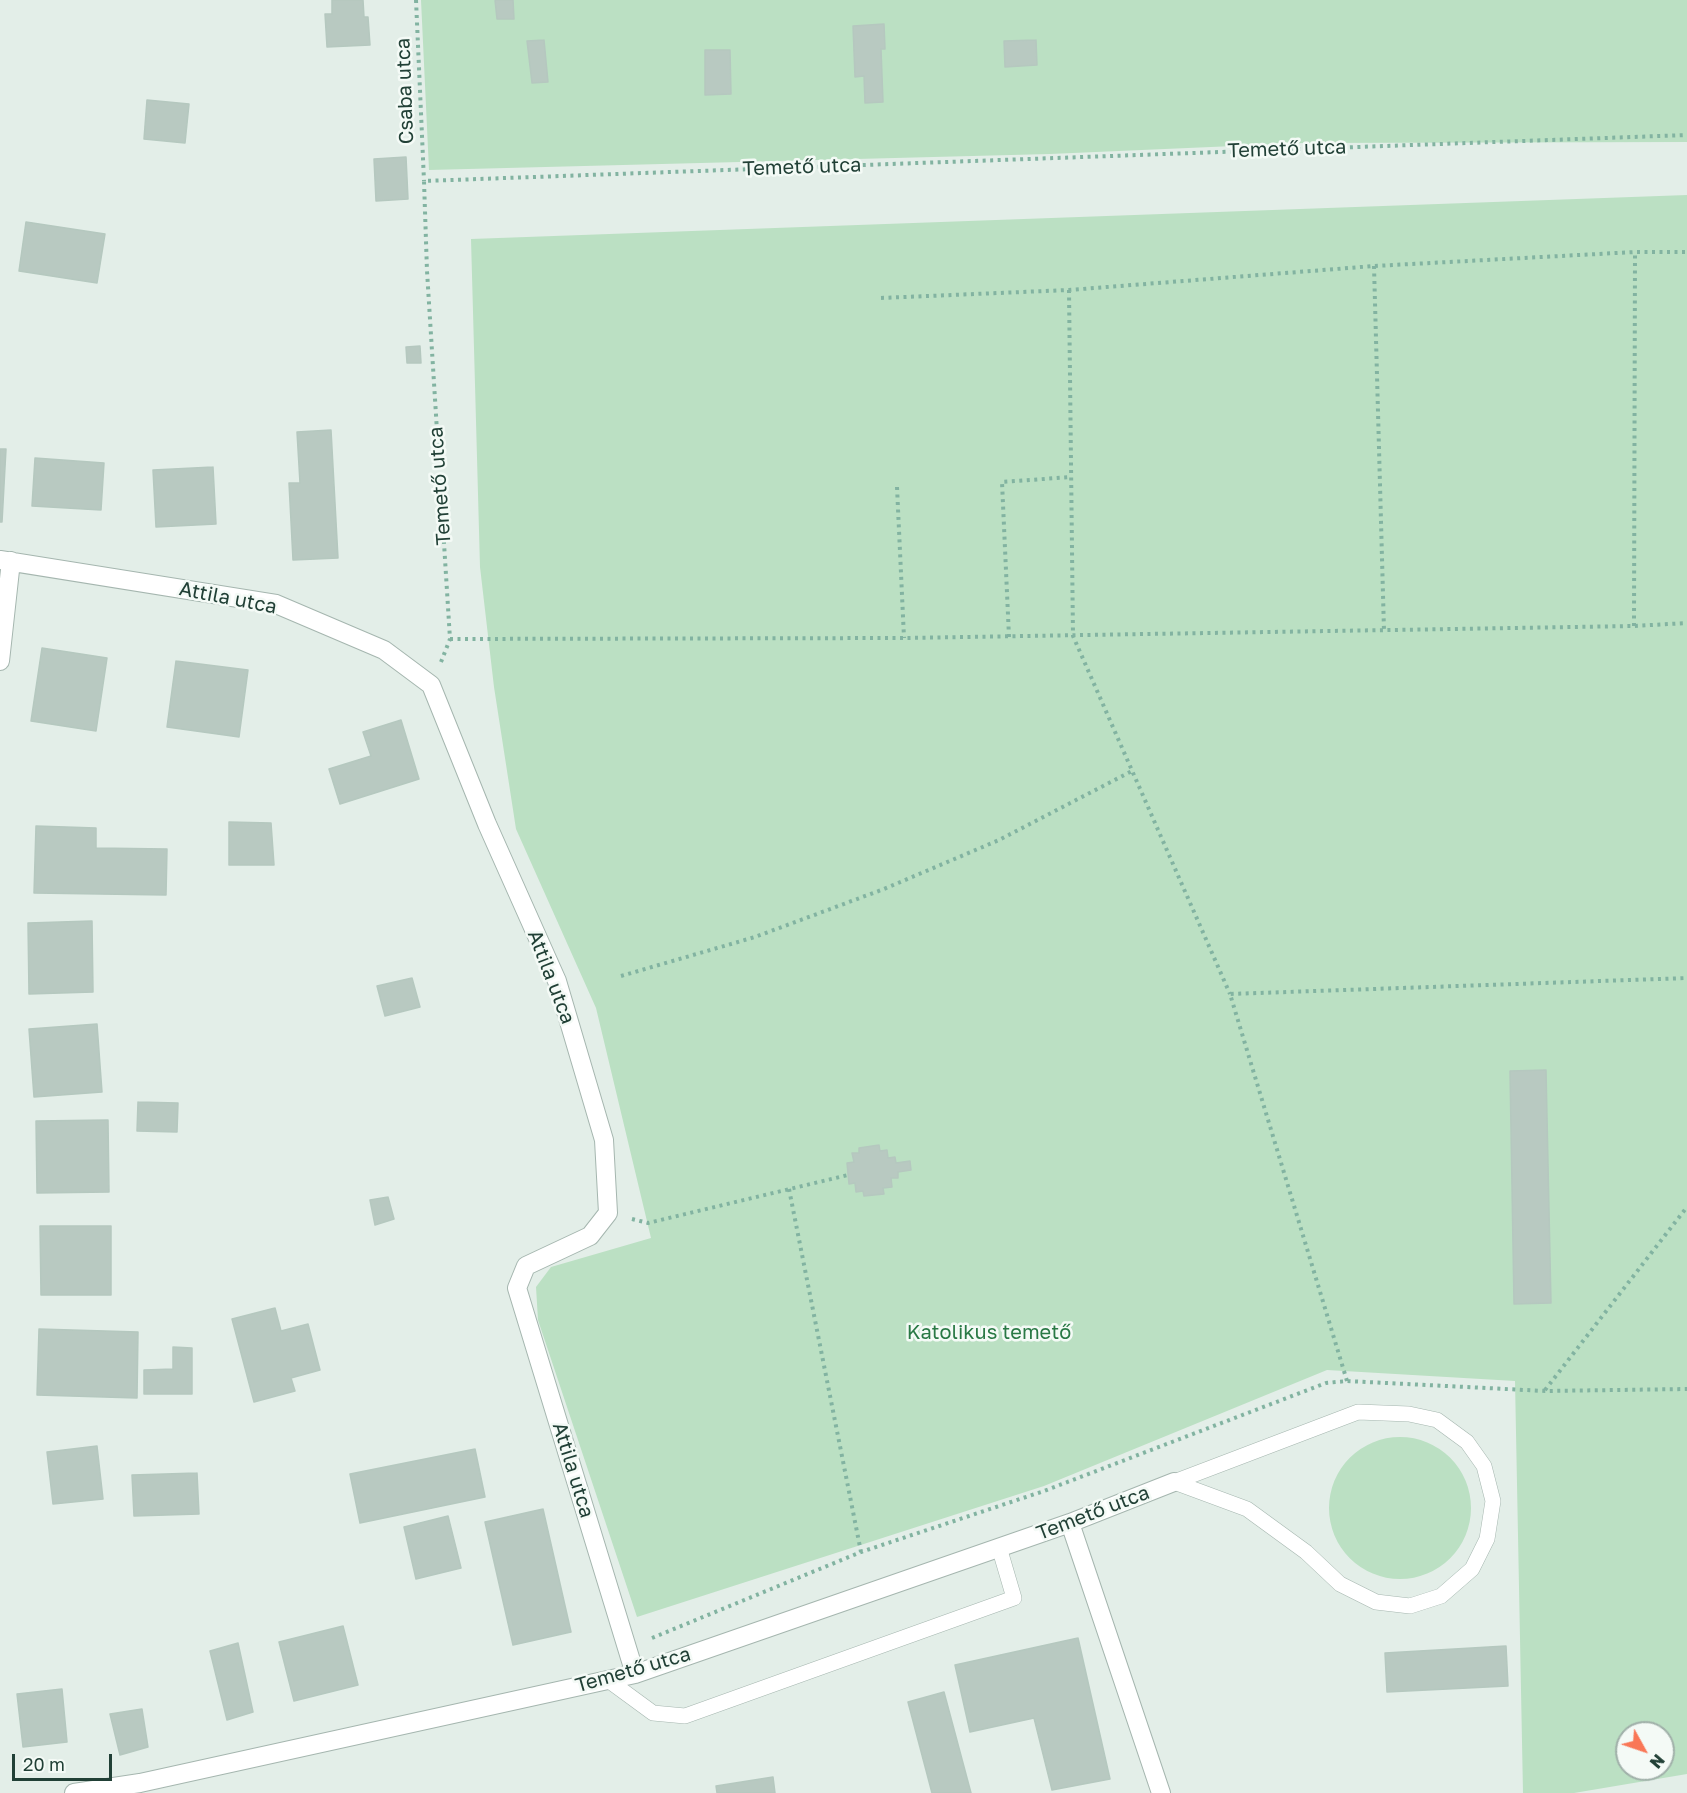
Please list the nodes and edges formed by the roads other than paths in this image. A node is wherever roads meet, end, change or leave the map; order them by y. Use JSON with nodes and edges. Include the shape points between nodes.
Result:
{"nodes":[{"id":1,"x":6,"y":560,"type":"edge"},
{"id":2,"x":0,"y":661,"type":"edge"},
{"id":3,"x":1174,"y":1482,"type":"junction"},
{"id":4,"x":1070,"y":1523,"type":"junction"},
{"id":5,"x":999,"y":1547,"type":"junction"},
{"id":6,"x":635,"y":1674,"type":"junction"},
{"id":7,"x":608,"y":1680,"type":"junction"},
{"id":8,"x":74,"y":1793,"type":"edge"},
{"id":9,"x":1161,"y":1793,"type":"edge"}],
"edges":[{"from":1,"to":2,"type":"street"},
{"from":1,"to":6,"type":"street","name":"Attila utca","via":[[276,604],[384,650],[431,685],[557,981],[604,1140],[608,1213],[590,1236],[526,1266],[518,1288]]},
{"from":3,"to":3,"type":"lane","name":"Temető utca","via":[[1247,1509],[1306,1552],[1340,1584],[1376,1602],[1410,1606],[1441,1596],[1472,1569],[1487,1539],[1493,1501],[1484,1466],[1467,1442],[1437,1420],[1409,1414],[1358,1412]]},
{"from":3,"to":4,"type":"street","name":"Temető utca"},
{"from":4,"to":5,"type":"street","name":"Temető utca"},
{"from":4,"to":9,"type":"street"},
{"from":5,"to":6,"type":"street","name":"Temető utca"},
{"from":5,"to":7,"type":"lane","via":[[1014,1598],[685,1716],[652,1713]]},
{"from":6,"to":7,"type":"street","name":"Temető utca"},
{"from":7,"to":8,"type":"street","name":"Temető utca","via":[[140,1783]]}]}
